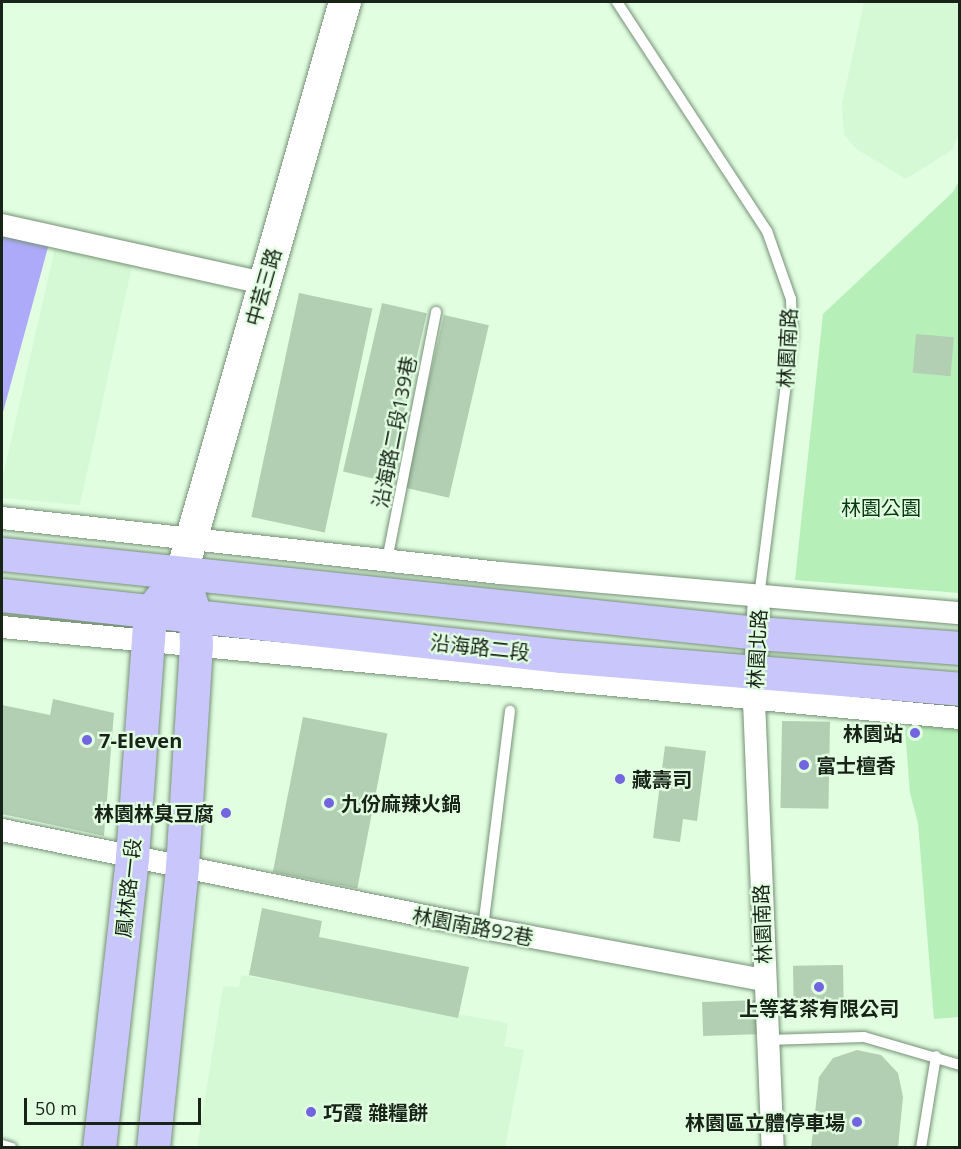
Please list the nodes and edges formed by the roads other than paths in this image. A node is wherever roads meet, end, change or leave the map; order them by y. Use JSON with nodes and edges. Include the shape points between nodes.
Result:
{"nodes":[{"id":1,"x":345,"y":2,"type":"edge"},
{"id":2,"x":616,"y":2,"type":"edge"},
{"id":3,"x":2,"y":225,"type":"edge"},
{"id":4,"x":264,"y":283,"type":"junction"},
{"id":5,"x":436,"y":312,"type":"dead end"},
{"id":6,"x":2,"y":519,"type":"edge"},
{"id":7,"x":193,"y":536,"type":"junction"},
{"id":8,"x":2,"y":554,"type":"edge"},
{"id":9,"x":387,"y":560,"type":"junction"},
{"id":10,"x":182,"y":572,"type":"junction"},
{"id":11,"x":2,"y":595,"type":"edge"},
{"id":12,"x":759,"y":597,"type":"junction"},
{"id":13,"x":960,"y":613,"type":"edge"},
{"id":14,"x":2,"y":627,"type":"edge"},
{"id":15,"x":150,"y":627,"type":"junction"},
{"id":16,"x":195,"y":631,"type":"junction"},
{"id":17,"x":757,"y":633,"type":"junction"},
{"id":18,"x":960,"y":648,"type":"edge"},
{"id":19,"x":754,"y":688,"type":"junction"},
{"id":20,"x":960,"y":689,"type":"edge"},
{"id":21,"x":510,"y":711,"type":"dead end"},
{"id":22,"x":960,"y":718,"type":"edge"},
{"id":23,"x":2,"y":830,"type":"edge"},
{"id":24,"x":132,"y":857,"type":"junction"},
{"id":25,"x":182,"y":867,"type":"junction"},
{"id":26,"x":483,"y":928,"type":"junction"},
{"id":27,"x":764,"y":980,"type":"junction"},
{"id":28,"x":767,"y":1040,"type":"junction"},
{"id":29,"x":936,"y":1056,"type":"junction"},
{"id":30,"x":960,"y":1065,"type":"edge"},
{"id":31,"x":2,"y":1145,"type":"edge"},
{"id":32,"x":12,"y":1148,"type":"edge"},
{"id":33,"x":99,"y":1148,"type":"edge"},
{"id":34,"x":153,"y":1148,"type":"edge"},
{"id":35,"x":773,"y":1148,"type":"edge"},
{"id":36,"x":921,"y":1148,"type":"edge"}],
"edges":[{"from":1,"to":4,"type":"street","name":"中芸三路"},
{"from":2,"to":12,"type":"lane","name":"林園南路","via":[[767,231],[791,299],[792,336]]},
{"from":3,"to":4,"type":"street"},
{"from":4,"to":7,"type":"street","name":"中芸三路"},
{"from":5,"to":9,"type":"lane","name":"沿海路二段139巷"},
{"from":6,"to":7,"type":"street"},
{"from":7,"to":9,"type":"street"},
{"from":7,"to":10,"type":"street","name":"中芸三路"},
{"from":8,"to":10,"type":"main road"},
{"from":9,"to":12,"type":"street"},
{"from":10,"to":15,"type":"main road"},
{"from":10,"to":16,"type":"main road"},
{"from":10,"to":17,"type":"main road"},
{"from":11,"to":15,"type":"main road","name":"沿海路二段"},
{"from":12,"to":13,"type":"street"},
{"from":12,"to":17,"type":"street","name":"林園北路"},
{"from":14,"to":15,"type":"street","name":"沿海路二段"},
{"from":15,"to":16,"type":"main road","name":"沿海路二段"},
{"from":15,"to":24,"type":"main road","name":"鳳林路一段"},
{"from":16,"to":19,"type":"main road","name":"沿海路二段"},
{"from":16,"to":25,"type":"main road"},
{"from":17,"to":18,"type":"main road"},
{"from":17,"to":19,"type":"street","name":"林園北路"},
{"from":19,"to":20,"type":"main road","name":"沿海路二段"},
{"from":19,"to":22,"type":"street","name":"沿海路二段"},
{"from":19,"to":27,"type":"street","name":"林園南路"},
{"from":21,"to":26,"type":"lane"},
{"from":23,"to":24,"type":"street","name":"林園南路92巷"},
{"from":24,"to":25,"type":"street","name":"林園南路92巷"},
{"from":24,"to":33,"type":"main road","name":"鳳林路一段"},
{"from":25,"to":26,"type":"street","name":"林園南路92巷"},
{"from":25,"to":34,"type":"main road"},
{"from":26,"to":27,"type":"street","name":"林園南路92巷"},
{"from":27,"to":28,"type":"street","name":"林園南路"},
{"from":28,"to":29,"type":"lane","via":[[864,1037]]},
{"from":28,"to":35,"type":"street","name":"林園南路"},
{"from":29,"to":30,"type":"lane"},
{"from":29,"to":36,"type":"lane"},
{"from":31,"to":32,"type":"lane"}]}
